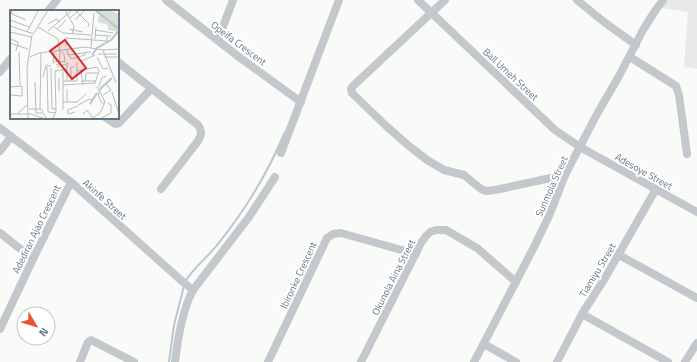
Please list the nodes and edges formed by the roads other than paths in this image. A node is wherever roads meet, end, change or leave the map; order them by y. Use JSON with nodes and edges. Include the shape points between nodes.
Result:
{"nodes":[{"id":1,"x":57,"y":0,"type":"edge"},
{"id":2,"x":166,"y":0,"type":"edge"},
{"id":3,"x":233,"y":0,"type":"edge"},
{"id":4,"x":339,"y":0,"type":"edge"},
{"id":5,"x":418,"y":0,"type":"edge"},
{"id":6,"x":445,"y":0,"type":"edge"},
{"id":7,"x":577,"y":0,"type":"edge"},
{"id":8,"x":663,"y":0,"type":"edge"},
{"id":9,"x":51,"y":10,"type":"edge"},
{"id":10,"x":431,"y":13,"type":"junction"},
{"id":11,"x":218,"y":40,"type":"junction"},
{"id":12,"x":636,"y":45,"type":"junction"},
{"id":13,"x":630,"y":57,"type":"junction"},
{"id":14,"x":10,"y":59,"type":"edge"},
{"id":15,"x":119,"y":63,"type":"edge"},
{"id":16,"x":0,"y":72,"type":"edge"},
{"id":17,"x":151,"y":89,"type":"junction"},
{"id":18,"x":299,"y":100,"type":"junction"},
{"id":19,"x":108,"y":119,"type":"edge"},
{"id":20,"x":0,"y":128,"type":"edge"},
{"id":21,"x":11,"y":137,"type":"junction"},
{"id":22,"x":580,"y":147,"type":"junction"},
{"id":23,"x":0,"y":151,"type":"edge"},
{"id":24,"x":281,"y":152,"type":"dead end"},
{"id":25,"x":687,"y":154,"type":"dead end"},
{"id":26,"x":565,"y":175,"type":"junction"},
{"id":27,"x":275,"y":177,"type":"dead end"},
{"id":28,"x":70,"y":182,"type":"junction"},
{"id":29,"x":161,"y":189,"type":"dead end"},
{"id":30,"x":656,"y":189,"type":"junction"},
{"id":31,"x":697,"y":212,"type":"edge"},
{"id":32,"x":0,"y":233,"type":"edge"},
{"id":33,"x":416,"y":254,"type":"junction"},
{"id":34,"x":619,"y":255,"type":"junction"},
{"id":35,"x":33,"y":258,"type":"junction"},
{"id":36,"x":516,"y":282,"type":"junction"},
{"id":37,"x":188,"y":286,"type":"junction"},
{"id":38,"x":697,"y":298,"type":"edge"},
{"id":39,"x":582,"y":314,"type":"junction"},
{"id":40,"x":0,"y":329,"type":"edge"},
{"id":41,"x":697,"y":343,"type":"edge"},
{"id":42,"x":484,"y":344,"type":"junction"},
{"id":43,"x":80,"y":362,"type":"edge"},
{"id":44,"x":134,"y":362,"type":"edge"},
{"id":45,"x":175,"y":362,"type":"edge"},
{"id":46,"x":268,"y":362,"type":"edge"},
{"id":47,"x":361,"y":362,"type":"edge"},
{"id":48,"x":474,"y":362,"type":"edge"},
{"id":49,"x":516,"y":362,"type":"edge"},
{"id":50,"x":557,"y":362,"type":"edge"},
{"id":51,"x":668,"y":362,"type":"edge"},
{"id":52,"x":685,"y":362,"type":"edge"}],
"edges":[{"from":1,"to":9,"type":"street"},
{"from":2,"to":11,"type":"street","name":"Opeifa Crescent"},
{"from":3,"to":11,"type":"street"},
{"from":4,"to":18,"type":"street"},
{"from":5,"to":10,"type":"street","name":"Ball Umeh Street"},
{"from":6,"to":10,"type":"street"},
{"from":7,"to":12,"type":"street"},
{"from":8,"to":12,"type":"street","name":"Sunmola Street"},
{"from":10,"to":22,"type":"street","name":"Ball Umeh Street","via":[[555,130]]},
{"from":10,"to":26,"type":"street","via":[[353,86],[352,93],[427,160],[444,170],[464,175],[486,191]]},
{"from":11,"to":18,"type":"street","name":"Opeifa Crescent"},
{"from":12,"to":13,"type":"street","name":"Sunmola Street"},
{"from":13,"to":22,"type":"street","name":"Sunmola Street"},
{"from":13,"to":25,"type":"street","via":[[676,86]]},
{"from":14,"to":16,"type":"street"},
{"from":15,"to":17,"type":"street"},
{"from":17,"to":19,"type":"street","via":[[119,123]]},
{"from":17,"to":29,"type":"street","via":[[201,129],[198,141]]},
{"from":18,"to":24,"type":"street"},
{"from":20,"to":21,"type":"street","name":"Akinfe Street"},
{"from":21,"to":23,"type":"street"},
{"from":21,"to":28,"type":"street","name":"Akinfe Street"},
{"from":22,"to":26,"type":"street","name":"Sunmola Street"},
{"from":22,"to":30,"type":"street","name":"Adesoye Street"},
{"from":26,"to":36,"type":"street","name":"Sunmola Street","via":[[549,216]]},
{"from":27,"to":37,"type":"street","via":[[250,217]]},
{"from":28,"to":35,"type":"street","name":"Adediran Ajao Crescent"},
{"from":28,"to":37,"type":"street","name":"Akinfe Street"},
{"from":30,"to":31,"type":"street","name":"Adesoye Street"},
{"from":30,"to":34,"type":"street","name":"Tiamiyu Street"},
{"from":32,"to":35,"type":"street"},
{"from":33,"to":36,"type":"street","name":"Okunola Aina Street","via":[[430,232],[446,230],[476,248]]},
{"from":33,"to":46,"type":"street","name":"Ibironke Crescent","via":[[341,233],[327,238]]},
{"from":33,"to":47,"type":"street","name":"Okunola Aina Street"},
{"from":34,"to":38,"type":"street"},
{"from":34,"to":39,"type":"street","name":"Tiamiyu Street"},
{"from":35,"to":40,"type":"street","name":"Adediran Ajao Crescent"},
{"from":36,"to":42,"type":"street","name":"Sunmola Street"},
{"from":37,"to":45,"type":"street","via":[[190,296],[182,322]]},
{"from":39,"to":50,"type":"street","name":"Tiamiyu Street"},
{"from":39,"to":51,"type":"street"},
{"from":41,"to":52,"type":"street"},
{"from":42,"to":48,"type":"street","name":"Sunmola Street"},
{"from":42,"to":49,"type":"street"},
{"from":43,"to":44,"type":"street","via":[[91,340]]}]}
